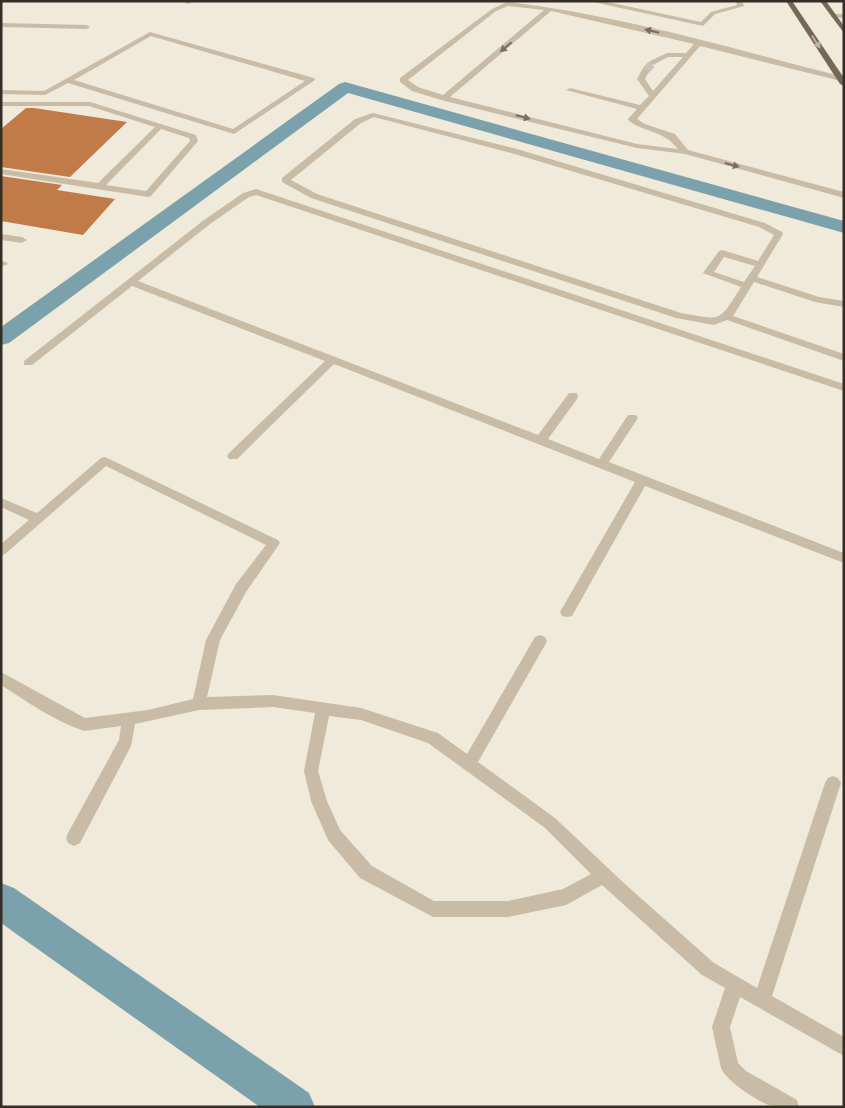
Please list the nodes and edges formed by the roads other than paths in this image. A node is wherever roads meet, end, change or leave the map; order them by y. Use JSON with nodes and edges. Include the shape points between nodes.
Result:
{"nodes":[{"id":1,"x":592,"y":1,"type":"edge"},
{"id":2,"x":739,"y":1,"type":"edge"},
{"id":3,"x":789,"y":1,"type":"edge"},
{"id":4,"x":823,"y":1,"type":"edge"},
{"id":5,"x":550,"y":9,"type":"junction"},
{"id":6,"x":833,"y":16,"type":"junction"},
{"id":7,"x":844,"y":16,"type":"edge"},
{"id":8,"x":1,"y":25,"type":"edge"},
{"id":9,"x":87,"y":27,"type":"dead end"},
{"id":10,"x":844,"y":31,"type":"edge"},
{"id":11,"x":699,"y":43,"type":"junction"},
{"id":12,"x":689,"y":55,"type":"junction"},
{"id":13,"x":653,"y":63,"type":"tunnel mouth"},
{"id":14,"x":646,"y":70,"type":"dead end"},
{"id":15,"x":67,"y":80,"type":"junction"},
{"id":16,"x":843,"y":81,"type":"edge"},
{"id":17,"x":570,"y":90,"type":"dead end"},
{"id":18,"x":1,"y":92,"type":"edge"},
{"id":19,"x":652,"y":96,"type":"junction"},
{"id":20,"x":444,"y":98,"type":"junction"},
{"id":21,"x":2,"y":104,"type":"edge"},
{"id":22,"x":641,"y":108,"type":"junction"},
{"id":23,"x":160,"y":126,"type":"junction"},
{"id":24,"x":685,"y":152,"type":"junction"},
{"id":25,"x":1,"y":171,"type":"edge"},
{"id":26,"x":100,"y":186,"type":"junction"},
{"id":27,"x":844,"y":195,"type":"edge"},
{"id":28,"x":1,"y":237,"type":"edge"},
{"id":29,"x":22,"y":240,"type":"dead end"},
{"id":30,"x":759,"y":264,"type":"junction"},
{"id":31,"x":748,"y":281,"type":"junction"},
{"id":32,"x":131,"y":282,"type":"junction"},
{"id":33,"x":844,"y":304,"type":"edge"},
{"id":34,"x":727,"y":317,"type":"junction"},
{"id":35,"x":844,"y":358,"type":"edge"},
{"id":36,"x":332,"y":360,"type":"junction"},
{"id":37,"x":28,"y":363,"type":"dead end"},
{"id":38,"x":844,"y":388,"type":"edge"},
{"id":39,"x":573,"y":396,"type":"dead end"},
{"id":40,"x":632,"y":418,"type":"dead end"},
{"id":41,"x":540,"y":441,"type":"junction"},
{"id":42,"x":232,"y":456,"type":"dead end"},
{"id":43,"x":602,"y":464,"type":"junction"},
{"id":44,"x":642,"y":480,"type":"junction"},
{"id":45,"x":1,"y":502,"type":"edge"},
{"id":46,"x":38,"y":519,"type":"junction"},
{"id":47,"x":1,"y":551,"type":"edge"},
{"id":48,"x":844,"y":558,"type":"edge"},
{"id":49,"x":567,"y":612,"type":"dead end"},
{"id":50,"x":540,"y":641,"type":"dead end"},
{"id":51,"x":1,"y":678,"type":"edge"},
{"id":52,"x":199,"y":704,"type":"junction"},
{"id":53,"x":323,"y":708,"type":"junction"},
{"id":54,"x":129,"y":719,"type":"junction"},
{"id":55,"x":468,"y":765,"type":"junction"},
{"id":56,"x":833,"y":783,"type":"dead end"},
{"id":57,"x":74,"y":838,"type":"dead end"},
{"id":58,"x":604,"y":875,"type":"junction"},
{"id":59,"x":735,"y":984,"type":"junction"},
{"id":60,"x":762,"y":1000,"type":"junction"},
{"id":61,"x":844,"y":1047,"type":"edge"},
{"id":62,"x":790,"y":1107,"type":"edge"}],
"edges":[{"from":1,"to":2,"type":"street","via":[[703,24],[713,13],[741,6]]},
{"from":3,"to":16,"type":"main road","one_way":true},
{"from":4,"to":6,"type":"main road"},
{"from":11,"to":5,"type":"street","one_way":true},
{"from":5,"to":20,"type":"street","one_way":true},
{"from":5,"to":20,"type":"street","via":[[507,4],[494,10],[403,80],[415,89]]},
{"from":6,"to":7,"type":"street"},
{"from":6,"to":10,"type":"main road"},
{"from":8,"to":9,"type":"street"},
{"from":11,"to":12,"type":"street"},
{"from":11,"to":16,"type":"street"},
{"from":12,"to":13,"type":"street","via":[[667,55]]},
{"from":12,"to":19,"type":"street"},
{"from":14,"to":19,"type":"street","via":[[641,79]]},
{"from":15,"to":15,"type":"street","via":[[150,34],[311,80],[234,132]]},
{"from":15,"to":18,"type":"street","via":[[45,93]]},
{"from":17,"to":22,"type":"street"},
{"from":19,"to":22,"type":"street"},
{"from":20,"to":24,"type":"street","one_way":true,"via":[[637,146]]},
{"from":21,"to":23,"type":"street","via":[[90,104]]},
{"from":22,"to":24,"type":"street","via":[[632,119],[642,126],[672,136]]},
{"from":23,"to":26,"type":"street"},
{"from":23,"to":26,"type":"street","via":[[194,140],[148,194]]},
{"from":24,"to":27,"type":"street","one_way":true},
{"from":25,"to":26,"type":"street"},
{"from":28,"to":29,"type":"street"},
{"from":30,"to":31,"type":"street"},
{"from":30,"to":31,"type":"street","via":[[722,253],[708,273]]},
{"from":30,"to":34,"type":"street","via":[[779,234],[762,225],[514,151],[373,115],[358,121],[285,180],[314,196],[679,316],[714,322]]},
{"from":31,"to":33,"type":"street"},
{"from":31,"to":34,"type":"street"},
{"from":32,"to":36,"type":"street"},
{"from":32,"to":37,"type":"street"},
{"from":32,"to":38,"type":"street","via":[[207,222],[246,195],[256,192]]},
{"from":34,"to":35,"type":"street"},
{"from":36,"to":41,"type":"street"},
{"from":36,"to":42,"type":"street"},
{"from":39,"to":41,"type":"street"},
{"from":40,"to":43,"type":"street"},
{"from":41,"to":43,"type":"street"},
{"from":43,"to":44,"type":"street"},
{"from":44,"to":48,"type":"street"},
{"from":44,"to":49,"type":"street"},
{"from":45,"to":46,"type":"street"},
{"from":46,"to":47,"type":"street"},
{"from":46,"to":52,"type":"street","via":[[105,461],[274,544],[241,588],[213,640]]},
{"from":50,"to":55,"type":"street"},
{"from":51,"to":54,"type":"street","via":[[84,725]]},
{"from":52,"to":53,"type":"street","via":[[273,702]]},
{"from":52,"to":54,"type":"street"},
{"from":53,"to":55,"type":"street","via":[[361,714],[432,738]]},
{"from":53,"to":58,"type":"street","via":[[311,771],[319,801],[334,835],[366,872],[433,909],[508,909],[566,897]]},
{"from":54,"to":57,"type":"street","via":[[126,741]]},
{"from":55,"to":58,"type":"street","via":[[550,823]]},
{"from":56,"to":60,"type":"street"},
{"from":58,"to":59,"type":"street","via":[[708,969]]},
{"from":59,"to":60,"type":"street"},
{"from":59,"to":62,"type":"street","via":[[721,1028],[730,1068]]},
{"from":60,"to":61,"type":"street"}]}
